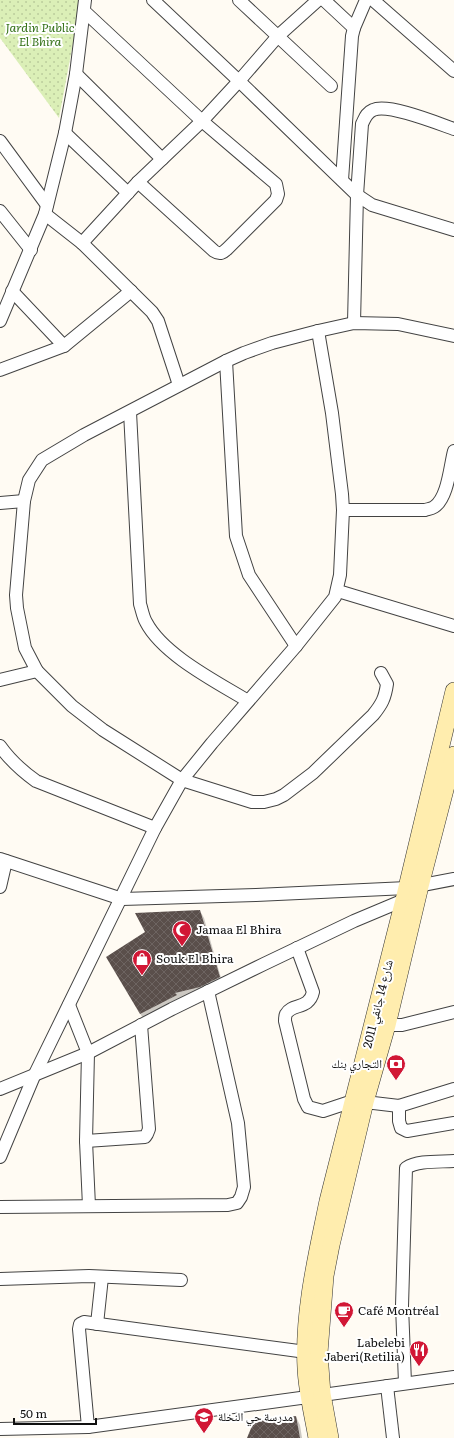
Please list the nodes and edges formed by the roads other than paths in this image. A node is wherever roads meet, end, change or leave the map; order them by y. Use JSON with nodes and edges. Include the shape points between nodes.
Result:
{"nodes":[{"id":1,"x":153,"y":0,"type":"edge"},
{"id":2,"x":239,"y":0,"type":"edge"},
{"id":3,"x":318,"y":0,"type":"edge"},
{"id":4,"x":324,"y":0,"type":"edge"},
{"id":5,"x":366,"y":0,"type":"edge"},
{"id":6,"x":372,"y":0,"type":"edge"},
{"id":7,"x":85,"y":6,"type":"edge"},
{"id":8,"x":354,"y":28,"type":"junction"},
{"id":9,"x":278,"y":36,"type":"junction"},
{"id":10,"x":454,"y":71,"type":"edge"},
{"id":11,"x":76,"y":74,"type":"junction"},
{"id":12,"x":239,"y":81,"type":"junction"},
{"id":13,"x":331,"y":86,"type":"dead end"},
{"id":14,"x":202,"y":120,"type":"junction"},
{"id":15,"x":454,"y":129,"type":"edge"},
{"id":16,"x":65,"y":133,"type":"junction"},
{"id":17,"x":0,"y":141,"type":"edge"},
{"id":18,"x":162,"y":159,"type":"junction"},
{"id":19,"x":342,"y":180,"type":"junction"},
{"id":20,"x":138,"y":182,"type":"junction"},
{"id":21,"x":128,"y":193,"type":"junction"},
{"id":22,"x":357,"y":195,"type":"junction"},
{"id":23,"x":46,"y":210,"type":"junction"},
{"id":24,"x":0,"y":211,"type":"edge"},
{"id":25,"x":454,"y":230,"type":"edge"},
{"id":26,"x":82,"y":243,"type":"junction"},
{"id":27,"x":31,"y":250,"type":"junction"},
{"id":28,"x":12,"y":291,"type":"junction"},
{"id":29,"x":131,"y":291,"type":"junction"},
{"id":30,"x":0,"y":319,"type":"edge"},
{"id":31,"x":354,"y":323,"type":"junction"},
{"id":32,"x":318,"y":330,"type":"junction"},
{"id":33,"x":454,"y":336,"type":"edge"},
{"id":34,"x":64,"y":346,"type":"junction"},
{"id":35,"x":226,"y":361,"type":"junction"},
{"id":36,"x":0,"y":370,"type":"edge"},
{"id":37,"x":179,"y":385,"type":"junction"},
{"id":38,"x":130,"y":412,"type":"junction"},
{"id":39,"x":454,"y":451,"type":"edge"},
{"id":40,"x":24,"y":501,"type":"junction"},
{"id":41,"x":0,"y":503,"type":"edge"},
{"id":42,"x":343,"y":510,"type":"junction"},
{"id":43,"x":338,"y":591,"type":"junction"},
{"id":44,"x":454,"y":626,"type":"edge"},
{"id":45,"x":296,"y":646,"type":"junction"},
{"id":46,"x":37,"y":671,"type":"junction"},
{"id":47,"x":381,"y":673,"type":"dead end"},
{"id":48,"x":0,"y":680,"type":"edge"},
{"id":49,"x":454,"y":690,"type":"edge"},
{"id":50,"x":248,"y":701,"type":"junction"},
{"id":51,"x":0,"y":746,"type":"edge"},
{"id":52,"x":454,"y":756,"type":"edge"},
{"id":53,"x":182,"y":780,"type":"junction"},
{"id":54,"x":155,"y":828,"type":"junction"},
{"id":55,"x":3,"y":860,"type":"edge"},
{"id":56,"x":454,"y":879,"type":"edge"},
{"id":57,"x":0,"y":887,"type":"edge"},
{"id":58,"x":410,"y":891,"type":"junction"},
{"id":59,"x":122,"y":898,"type":"junction"},
{"id":60,"x":297,"y":948,"type":"junction"},
{"id":61,"x":208,"y":991,"type":"junction"},
{"id":62,"x":69,"y":1005,"type":"junction"},
{"id":63,"x":454,"y":1012,"type":"edge"},
{"id":64,"x":141,"y":1025,"type":"junction"},
{"id":65,"x":387,"y":1025,"type":"junction"},
{"id":66,"x":88,"y":1053,"type":"junction"},
{"id":67,"x":34,"y":1076,"type":"junction"},
{"id":68,"x":0,"y":1089,"type":"edge"},
{"id":69,"x":454,"y":1089,"type":"edge"},
{"id":70,"x":359,"y":1101,"type":"junction"},
{"id":71,"x":399,"y":1106,"type":"junction"},
{"id":72,"x":454,"y":1123,"type":"edge"},
{"id":73,"x":86,"y":1141,"type":"junction"},
{"id":74,"x":0,"y":1157,"type":"edge"},
{"id":75,"x":454,"y":1161,"type":"edge"},
{"id":76,"x":88,"y":1206,"type":"junction"},
{"id":77,"x":0,"y":1207,"type":"edge"},
{"id":78,"x":102,"y":1276,"type":"junction"},
{"id":79,"x":0,"y":1278,"type":"edge"},
{"id":80,"x":181,"y":1280,"type":"dead end"},
{"id":81,"x":97,"y":1324,"type":"junction"},
{"id":82,"x":306,"y":1352,"type":"junction"},
{"id":83,"x":454,"y":1376,"type":"edge"},
{"id":84,"x":405,"y":1383,"type":"junction"},
{"id":85,"x":387,"y":1386,"type":"junction"},
{"id":86,"x":316,"y":1395,"type":"junction"},
{"id":87,"x":88,"y":1427,"type":"junction"},
{"id":88,"x":0,"y":1429,"type":"edge"},
{"id":89,"x":317,"y":1438,"type":"edge"},
{"id":90,"x":330,"y":1438,"type":"edge"},
{"id":91,"x":393,"y":1438,"type":"edge"}],
"edges":[{"from":1,"to":12,"type":"street"},
{"from":2,"to":9,"type":"street"},
{"from":3,"to":9,"type":"street"},
{"from":4,"to":8,"type":"street"},
{"from":5,"to":8,"type":"street"},
{"from":6,"to":10,"type":"street"},
{"from":7,"to":11,"type":"street"},
{"from":7,"to":14,"type":"street"},
{"from":8,"to":19,"type":"street"},
{"from":9,"to":12,"type":"street"},
{"from":9,"to":13,"type":"street"},
{"from":11,"to":16,"type":"street"},
{"from":11,"to":18,"type":"street"},
{"from":12,"to":14,"type":"street"},
{"from":12,"to":19,"type":"street"},
{"from":14,"to":18,"type":"street"},
{"from":14,"to":20,"type":"street","via":[[276,184],[278,190],[276,200],[223,253],[218,254],[214,251]]},
{"from":15,"to":22,"type":"street","via":[[391,109],[375,109],[370,112],[362,124]]},
{"from":16,"to":21,"type":"street"},
{"from":16,"to":23,"type":"street"},
{"from":17,"to":23,"type":"street"},
{"from":18,"to":20,"type":"street"},
{"from":19,"to":22,"type":"street"},
{"from":20,"to":21,"type":"street"},
{"from":21,"to":26,"type":"street"},
{"from":22,"to":25,"type":"street","via":[[372,205]]},
{"from":22,"to":31,"type":"street"},
{"from":23,"to":26,"type":"street"},
{"from":23,"to":27,"type":"street"},
{"from":24,"to":27,"type":"street"},
{"from":26,"to":29,"type":"street"},
{"from":27,"to":28,"type":"street"},
{"from":28,"to":30,"type":"street"},
{"from":28,"to":34,"type":"street"},
{"from":29,"to":34,"type":"street"},
{"from":29,"to":37,"type":"street","via":[[158,321]]},
{"from":31,"to":32,"type":"street"},
{"from":31,"to":33,"type":"street","via":[[398,324]]},
{"from":32,"to":35,"type":"street"},
{"from":32,"to":42,"type":"street","via":[[332,413]]},
{"from":34,"to":36,"type":"street"},
{"from":35,"to":37,"type":"street"},
{"from":35,"to":45,"type":"street","via":[[236,536],[250,575]]},
{"from":37,"to":38,"type":"street"},
{"from":38,"to":40,"type":"street","via":[[42,460],[29,480]]},
{"from":38,"to":50,"type":"street","via":[[140,604],[146,622],[158,638],[181,659]]},
{"from":39,"to":42,"type":"street","via":[[444,493],[433,508]]},
{"from":40,"to":41,"type":"street"},
{"from":40,"to":46,"type":"street","via":[[17,608],[25,648]]},
{"from":42,"to":43,"type":"street"},
{"from":43,"to":44,"type":"street"},
{"from":43,"to":45,"type":"street"},
{"from":45,"to":50,"type":"street"},
{"from":46,"to":48,"type":"street"},
{"from":46,"to":53,"type":"street","via":[[72,706],[103,730]]},
{"from":47,"to":53,"type":"street","via":[[388,684],[384,699],[373,715],[313,773],[280,797],[264,802],[252,802]]},
{"from":49,"to":58,"type":"main road","name":"شارع 14 جانفي 2011"},
{"from":50,"to":53,"type":"street"},
{"from":51,"to":54,"type":"street","via":[[22,771],[36,781]]},
{"from":52,"to":58,"type":"main road","name":"شارع 14 جانفي 2011"},
{"from":53,"to":54,"type":"street"},
{"from":54,"to":59,"type":"street"},
{"from":55,"to":57,"type":"street"},
{"from":55,"to":59,"type":"street"},
{"from":56,"to":58,"type":"street"},
{"from":58,"to":59,"type":"street"},
{"from":58,"to":60,"type":"street"},
{"from":58,"to":65,"type":"main road","name":"شارع 14 جانفي 2011"},
{"from":58,"to":70,"type":"main road","name":"شارع 14 جانفي 2011"},
{"from":59,"to":62,"type":"street"},
{"from":60,"to":61,"type":"street"},
{"from":60,"to":70,"type":"street","via":[[313,992],[312,998],[286,1014],[285,1020],[304,1099],[308,1108],[323,1111]]},
{"from":61,"to":64,"type":"street"},
{"from":61,"to":76,"type":"street","via":[[238,1123],[244,1187],[241,1197],[237,1203],[228,1205]]},
{"from":62,"to":66,"type":"street"},
{"from":62,"to":67,"type":"street"},
{"from":63,"to":65,"type":"street","via":[[402,1025]]},
{"from":64,"to":66,"type":"street"},
{"from":64,"to":73,"type":"street","via":[[149,1129],[147,1134]]},
{"from":65,"to":70,"type":"main road","name":"شارع 14 جانفي 2011"},
{"from":66,"to":67,"type":"street"},
{"from":66,"to":73,"type":"street"},
{"from":67,"to":68,"type":"street"},
{"from":67,"to":74,"type":"street"},
{"from":69,"to":71,"type":"street"},
{"from":70,"to":71,"type":"street"},
{"from":70,"to":82,"type":"main road","name":"شارع 14 جانفي 2011","via":[[328,1201],[318,1247],[309,1306]]},
{"from":70,"to":86,"type":"main road","name":"شارع 14 جانفي 2011","via":[[325,1276]]},
{"from":71,"to":72,"type":"street","via":[[401,1128],[407,1131]]},
{"from":73,"to":76,"type":"street"},
{"from":75,"to":84,"type":"street","via":[[410,1165],[406,1168],[402,1306]]},
{"from":76,"to":77,"type":"street"},
{"from":78,"to":79,"type":"street"},
{"from":78,"to":80,"type":"street"},
{"from":78,"to":81,"type":"street"},
{"from":81,"to":82,"type":"street"},
{"from":81,"to":87,"type":"street","via":[[84,1322],[80,1324],[79,1329]]},
{"from":82,"to":86,"type":"main road","name":"شارع 14 جانفي 2011","via":[[306,1369]]},
{"from":83,"to":84,"type":"street"},
{"from":84,"to":85,"type":"street"},
{"from":85,"to":86,"type":"street"},
{"from":85,"to":91,"type":"street"},
{"from":86,"to":87,"type":"street"},
{"from":86,"to":89,"type":"main road","name":"شارع 14 جانفي 2011"},
{"from":86,"to":90,"type":"main road","name":"شارع 14 جانفي 2011"},
{"from":87,"to":88,"type":"street"}]}
